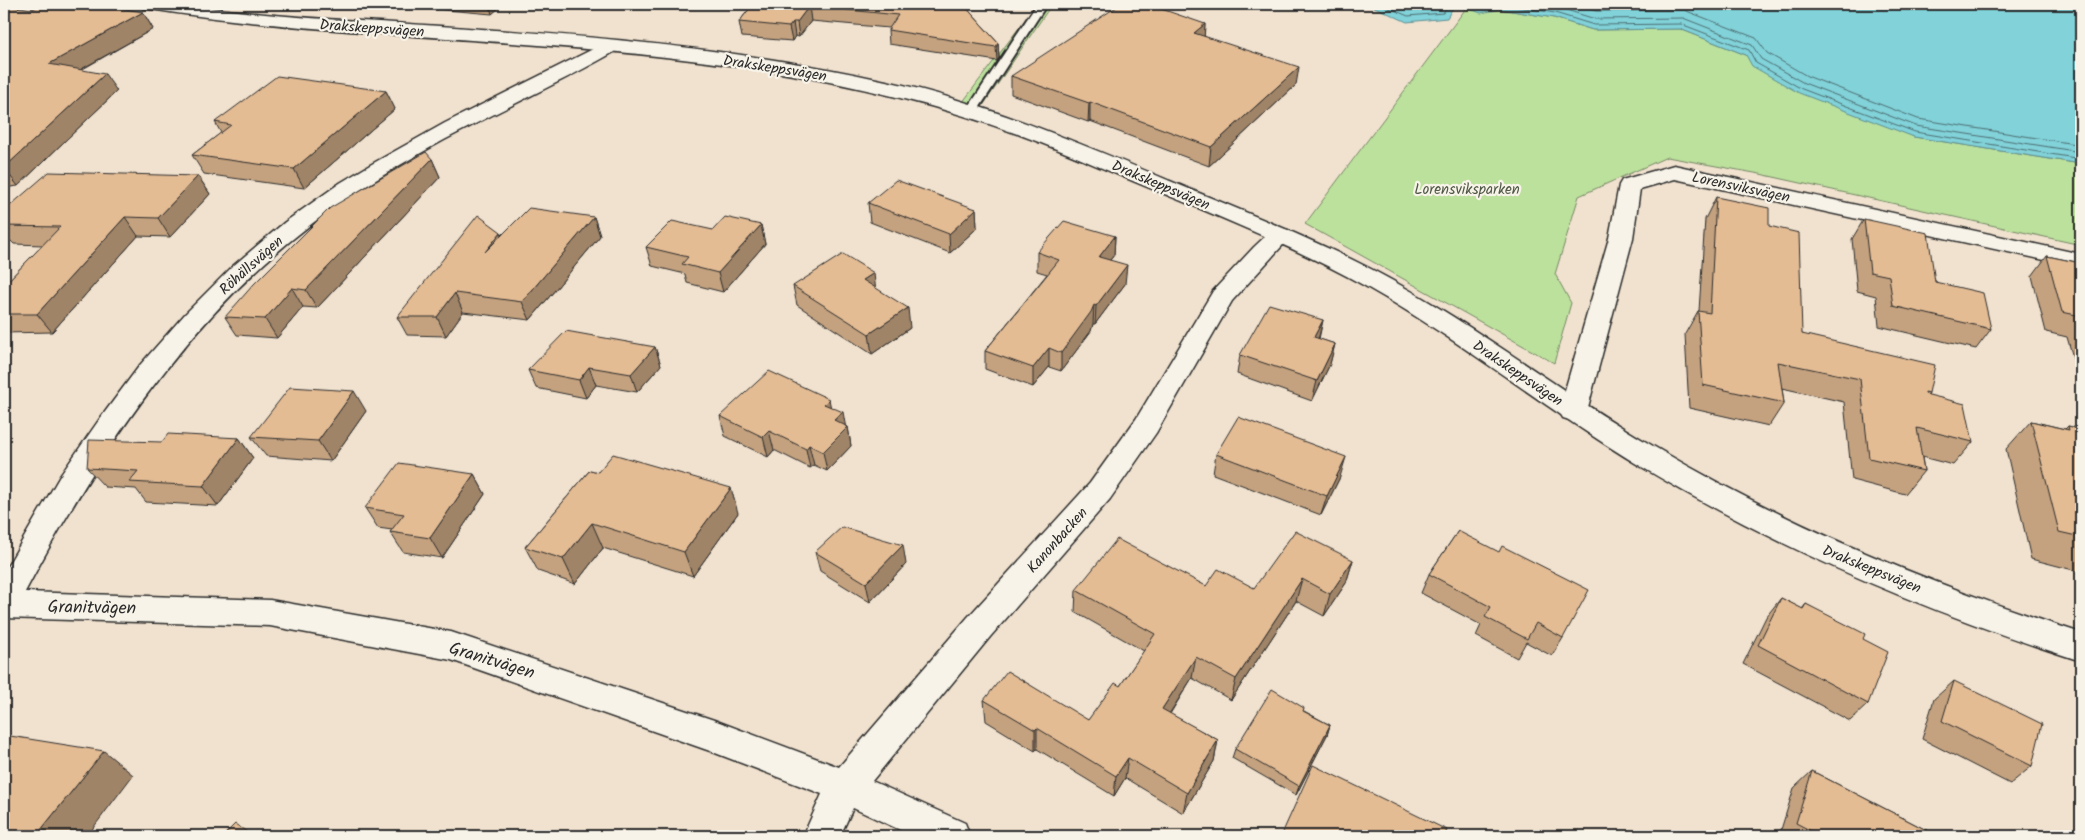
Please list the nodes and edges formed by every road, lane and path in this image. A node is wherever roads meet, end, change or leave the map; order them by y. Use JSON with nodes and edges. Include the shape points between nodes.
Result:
{"nodes":[{"id":1,"x":150,"y":4,"type":"edge"},
{"id":2,"x":1042,"y":4,"type":"edge"},
{"id":3,"x":606,"y":48,"type":"junction"},
{"id":4,"x":972,"y":111,"type":"junction"},
{"id":5,"x":1280,"y":235,"type":"junction"},
{"id":6,"x":2081,"y":261,"type":"edge"},
{"id":7,"x":1573,"y":411,"type":"junction"},
{"id":8,"x":4,"y":601,"type":"edge"},
{"id":9,"x":4,"y":605,"type":"edge"},
{"id":10,"x":2081,"y":647,"type":"edge"},
{"id":11,"x":845,"y":786,"type":"junction"},
{"id":12,"x":821,"y":836,"type":"edge"},
{"id":13,"x":952,"y":836,"type":"edge"}],
"edges":[{"from":1,"to":3,"type":"street","name":"Drakskeppsvägen","via":[[228,17],[522,38]]},
{"from":2,"to":4,"type":"lane"},
{"from":3,"to":4,"type":"street","name":"Drakskeppsvägen","via":[[668,52],[816,74],[886,87]]},
{"from":3,"to":8,"type":"street","name":"Röhällsvägen","via":[[433,138],[346,189],[242,270],[158,361],[122,409],[36,538]]},
{"from":4,"to":5,"type":"street","name":"Drakskeppsvägen","via":[[1054,140]]},
{"from":5,"to":7,"type":"street","name":"Drakskeppsvägen","via":[[1391,291],[1486,350]]},
{"from":5,"to":11,"type":"street","name":"Kanonbacken","via":[[1222,297],[1146,426],[1100,491]]},
{"from":6,"to":7,"type":"street","name":"Lorensviksvägen","via":[[1674,172],[1630,185],[1621,238]]},
{"from":7,"to":10,"type":"street","name":"Drakskeppsvägen","via":[[1649,458],[1806,542],[1958,604]]},
{"from":9,"to":11,"type":"street","name":"Granitvägen","via":[[270,612],[451,646],[696,729]]},
{"from":11,"to":12,"type":"street","name":"Kanonbacken"},
{"from":11,"to":13,"type":"street","name":"Granitvägen"}]}
